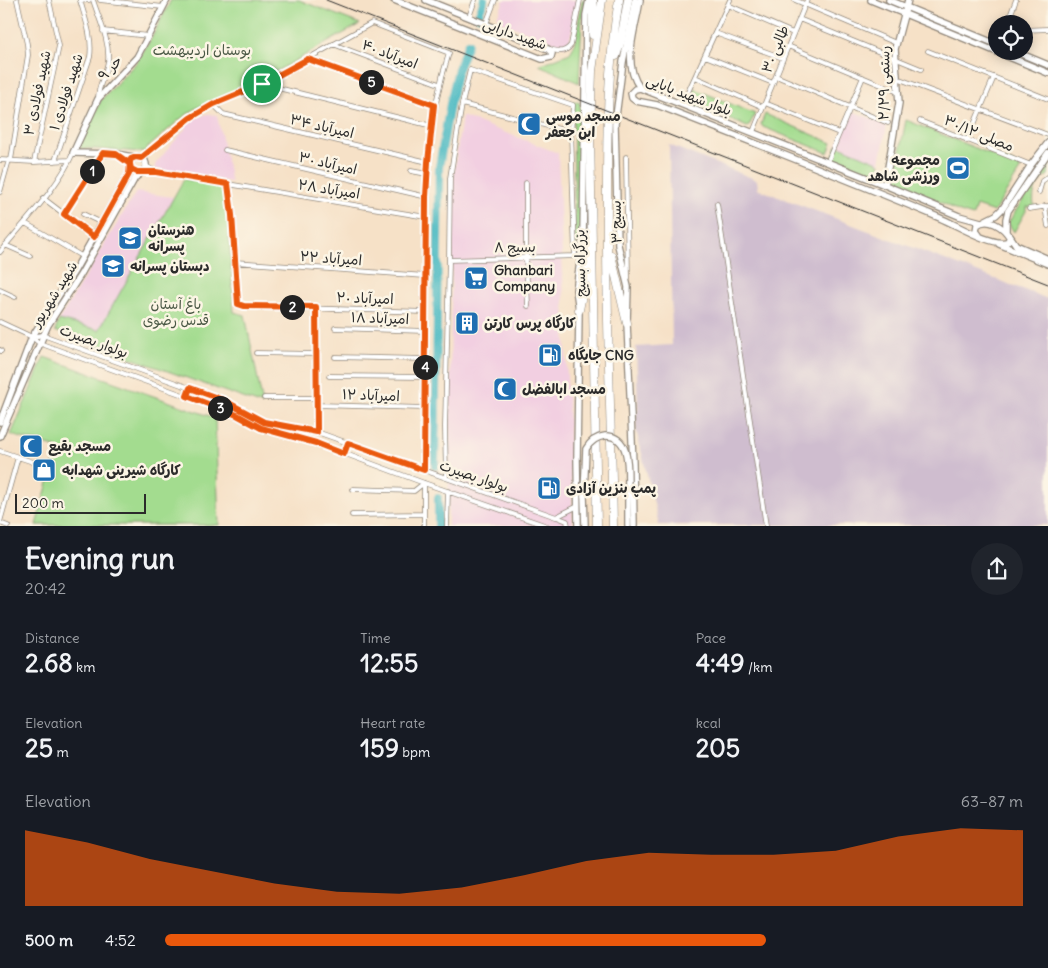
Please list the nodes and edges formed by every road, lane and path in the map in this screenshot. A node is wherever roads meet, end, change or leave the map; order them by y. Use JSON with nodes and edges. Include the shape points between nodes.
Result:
{"nodes":[{"id":1,"x":17,"y":0,"type":"edge"},
{"id":2,"x":49,"y":0,"type":"edge"},
{"id":3,"x":88,"y":0,"type":"edge"},
{"id":4,"x":93,"y":0,"type":"edge"},
{"id":5,"x":100,"y":0,"type":"edge"},
{"id":6,"x":167,"y":0,"type":"edge"},
{"id":7,"x":394,"y":0,"type":"edge"},
{"id":8,"x":426,"y":0,"type":"edge"},
{"id":9,"x":475,"y":0,"type":"edge"},
{"id":10,"x":495,"y":0,"type":"edge"},
{"id":11,"x":580,"y":0,"type":"edge"},
{"id":12,"x":589,"y":0,"type":"edge"},
{"id":13,"x":593,"y":0,"type":"edge"},
{"id":14,"x":602,"y":0,"type":"edge"},
{"id":15,"x":619,"y":0,"type":"edge"},
{"id":16,"x":628,"y":0,"type":"edge"},
{"id":17,"x":639,"y":0,"type":"edge"},
{"id":18,"x":730,"y":0,"type":"edge"},
{"id":19,"x":795,"y":0,"type":"edge"},
{"id":20,"x":871,"y":0,"type":"edge"},
{"id":21,"x":889,"y":0,"type":"edge"},
{"id":22,"x":908,"y":0,"type":"edge"},
{"id":23,"x":1016,"y":0,"type":"edge"},
{"id":24,"x":80,"y":1,"type":"edge"},
{"id":25,"x":806,"y":2,"type":"edge"},
{"id":26,"x":435,"y":4,"type":"junction"},
{"id":27,"x":728,"y":5,"type":"junction"},
{"id":28,"x":163,"y":7,"type":"junction"},
{"id":29,"x":906,"y":11,"type":"junction"},
{"id":30,"x":431,"y":14,"type":"junction"},
{"id":31,"x":1010,"y":15,"type":"edge"},
{"id":32,"x":469,"y":17,"type":"junction"},
{"id":33,"x":799,"y":19,"type":"junction"},
{"id":34,"x":486,"y":24,"type":"junction"},
{"id":35,"x":1048,"y":29,"type":"edge"},
{"id":36,"x":1033,"y":30,"type":"edge"},
{"id":37,"x":103,"y":31,"type":"junction"},
{"id":38,"x":715,"y":33,"type":"junction"},
{"id":39,"x":793,"y":33,"type":"junction"},
{"id":40,"x":148,"y":36,"type":"junction"},
{"id":41,"x":988,"y":41,"type":"edge"},
{"id":42,"x":896,"y":43,"type":"junction"},
{"id":43,"x":334,"y":44,"type":"junction"},
{"id":44,"x":788,"y":46,"type":"junction"},
{"id":45,"x":548,"y":49,"type":"junction"},
{"id":46,"x":928,"y":52,"type":"dead end"},
{"id":47,"x":705,"y":56,"type":"junction"},
{"id":48,"x":783,"y":58,"type":"junction"},
{"id":49,"x":308,"y":59,"type":"junction"},
{"id":50,"x":1033,"y":59,"type":"edge"},
{"id":51,"x":895,"y":60,"type":"junction"},
{"id":52,"x":1048,"y":65,"type":"edge"},
{"id":53,"x":920,"y":69,"type":"dead end"},
{"id":54,"x":592,"y":71,"type":"junction"},
{"id":55,"x":611,"y":73,"type":"junction"},
{"id":56,"x":1048,"y":73,"type":"edge"},
{"id":57,"x":776,"y":76,"type":"junction"},
{"id":58,"x":695,"y":77,"type":"junction"},
{"id":59,"x":863,"y":77,"type":"junction"},
{"id":60,"x":994,"y":77,"type":"junction"},
{"id":61,"x":897,"y":78,"type":"junction"},
{"id":62,"x":773,"y":83,"type":"junction"},
{"id":63,"x":262,"y":84,"type":"junction"},
{"id":64,"x":439,"y":84,"type":"junction"},
{"id":65,"x":640,"y":88,"type":"junction"},
{"id":66,"x":898,"y":92,"type":"junction"},
{"id":67,"x":98,"y":99,"type":"junction"},
{"id":68,"x":1048,"y":99,"type":"edge"},
{"id":69,"x":214,"y":104,"type":"junction"},
{"id":70,"x":462,"y":104,"type":"junction"},
{"id":71,"x":434,"y":105,"type":"junction"},
{"id":72,"x":764,"y":105,"type":"junction"},
{"id":73,"x":682,"y":106,"type":"junction"},
{"id":74,"x":850,"y":107,"type":"junction"},
{"id":75,"x":980,"y":109,"type":"junction"},
{"id":76,"x":920,"y":120,"type":"dead end"},
{"id":77,"x":888,"y":123,"type":"dead end"},
{"id":78,"x":432,"y":126,"type":"junction"},
{"id":79,"x":571,"y":132,"type":"junction"},
{"id":80,"x":753,"y":132,"type":"junction"},
{"id":81,"x":839,"y":133,"type":"junction"},
{"id":82,"x":1048,"y":135,"type":"edge"},
{"id":83,"x":967,"y":141,"type":"junction"},
{"id":84,"x":1048,"y":143,"type":"edge"},
{"id":85,"x":225,"y":150,"type":"dead end"},
{"id":86,"x":72,"y":153,"type":"junction"},
{"id":87,"x":103,"y":153,"type":"junction"},
{"id":88,"x":1048,"y":153,"type":"edge"},
{"id":89,"x":116,"y":154,"type":"junction"},
{"id":90,"x":626,"y":156,"type":"dead end"},
{"id":91,"x":133,"y":157,"type":"junction"},
{"id":92,"x":141,"y":158,"type":"junction"},
{"id":93,"x":829,"y":158,"type":"dead end"},
{"id":94,"x":0,"y":160,"type":"edge"},
{"id":95,"x":10,"y":160,"type":"junction"},
{"id":96,"x":70,"y":160,"type":"junction"},
{"id":97,"x":55,"y":161,"type":"junction"},
{"id":98,"x":34,"y":162,"type":"junction"},
{"id":99,"x":428,"y":162,"type":"junction"},
{"id":100,"x":130,"y":165,"type":"junction"},
{"id":101,"x":1031,"y":165,"type":"junction"},
{"id":102,"x":146,"y":166,"type":"junction"},
{"id":103,"x":411,"y":171,"type":"dead end"},
{"id":104,"x":142,"y":172,"type":"junction"},
{"id":105,"x":156,"y":172,"type":"junction"},
{"id":106,"x":427,"y":174,"type":"junction"},
{"id":107,"x":1048,"y":177,"type":"edge"},
{"id":108,"x":526,"y":183,"type":"dead end"},
{"id":109,"x":228,"y":184,"type":"junction"},
{"id":110,"x":885,"y":185,"type":"junction"},
{"id":111,"x":0,"y":192,"type":"edge"},
{"id":112,"x":1039,"y":192,"type":"dead end"},
{"id":113,"x":426,"y":197,"type":"junction"},
{"id":114,"x":43,"y":198,"type":"junction"},
{"id":115,"x":717,"y":204,"type":"dead end"},
{"id":116,"x":1047,"y":206,"type":"edge"},
{"id":117,"x":1028,"y":209,"type":"dead end"},
{"id":118,"x":64,"y":214,"type":"junction"},
{"id":119,"x":83,"y":214,"type":"dead end"},
{"id":120,"x":426,"y":217,"type":"junction"},
{"id":121,"x":983,"y":221,"type":"junction"},
{"id":122,"x":25,"y":223,"type":"junction"},
{"id":123,"x":102,"y":223,"type":"junction"},
{"id":124,"x":1048,"y":226,"type":"edge"},
{"id":125,"x":1008,"y":234,"type":"junction"},
{"id":126,"x":979,"y":235,"type":"junction"},
{"id":127,"x":94,"y":237,"type":"junction"},
{"id":128,"x":607,"y":240,"type":"junction"},
{"id":129,"x":592,"y":241,"type":"junction"},
{"id":130,"x":998,"y":243,"type":"junction"},
{"id":131,"x":6,"y":245,"type":"junction"},
{"id":132,"x":0,"y":252,"type":"edge"},
{"id":133,"x":30,"y":256,"type":"dead end"},
{"id":134,"x":578,"y":256,"type":"junction"},
{"id":135,"x":82,"y":257,"type":"junction"},
{"id":136,"x":526,"y":259,"type":"junction"},
{"id":137,"x":1048,"y":259,"type":"edge"},
{"id":138,"x":450,"y":260,"type":"junction"},
{"id":139,"x":235,"y":262,"type":"junction"},
{"id":140,"x":1048,"y":264,"type":"edge"},
{"id":141,"x":425,"y":276,"type":"junction"},
{"id":142,"x":628,"y":287,"type":"junction"},
{"id":143,"x":0,"y":290,"type":"edge"},
{"id":144,"x":15,"y":297,"type":"dead end"},
{"id":145,"x":528,"y":306,"type":"dead end"},
{"id":146,"x":316,"y":307,"type":"junction"},
{"id":147,"x":579,"y":310,"type":"junction"},
{"id":148,"x":425,"y":312,"type":"junction"},
{"id":149,"x":0,"y":322,"type":"edge"},
{"id":150,"x":627,"y":323,"type":"junction"},
{"id":151,"x":335,"y":328,"type":"dead end"},
{"id":152,"x":425,"y":331,"type":"junction"},
{"id":153,"x":43,"y":335,"type":"junction"},
{"id":154,"x":32,"y":337,"type":"junction"},
{"id":155,"x":39,"y":343,"type":"junction"},
{"id":156,"x":256,"y":353,"type":"dead end"},
{"id":157,"x":316,"y":354,"type":"junction"},
{"id":158,"x":335,"y":357,"type":"dead end"},
{"id":159,"x":424,"y":359,"type":"junction"},
{"id":160,"x":329,"y":376,"type":"dead end"},
{"id":161,"x":425,"y":377,"type":"junction"},
{"id":162,"x":190,"y":388,"type":"junction"},
{"id":163,"x":187,"y":396,"type":"junction"},
{"id":164,"x":264,"y":398,"type":"dead end"},
{"id":165,"x":317,"y":398,"type":"junction"},
{"id":166,"x":317,"y":405,"type":"junction"},
{"id":167,"x":424,"y":408,"type":"junction"},
{"id":168,"x":0,"y":422,"type":"edge"},
{"id":169,"x":317,"y":432,"type":"junction"},
{"id":170,"x":0,"y":436,"type":"edge"},
{"id":171,"x":348,"y":443,"type":"junction"},
{"id":172,"x":0,"y":451,"type":"edge"},
{"id":173,"x":344,"y":454,"type":"junction"},
{"id":174,"x":18,"y":457,"type":"junction"},
{"id":175,"x":48,"y":467,"type":"dead end"},
{"id":176,"x":424,"y":470,"type":"junction"},
{"id":177,"x":446,"y":477,"type":"junction"},
{"id":178,"x":424,"y":484,"type":"junction"},
{"id":179,"x":353,"y":489,"type":"dead end"},
{"id":180,"x":448,"y":492,"type":"junction"},
{"id":181,"x":578,"y":506,"type":"junction"},
{"id":182,"x":424,"y":514,"type":"junction"},
{"id":183,"x":352,"y":515,"type":"dead end"},
{"id":184,"x":556,"y":517,"type":"junction"},
{"id":185,"x":0,"y":523,"type":"edge"},
{"id":186,"x":535,"y":524,"type":"edge"},
{"id":187,"x":8,"y":526,"type":"edge"},
{"id":188,"x":424,"y":526,"type":"edge"},
{"id":189,"x":447,"y":526,"type":"edge"},
{"id":190,"x":546,"y":526,"type":"edge"},
{"id":191,"x":568,"y":526,"type":"edge"},
{"id":192,"x":578,"y":526,"type":"edge"},
{"id":193,"x":585,"y":526,"type":"edge"},
{"id":194,"x":597,"y":526,"type":"edge"},
{"id":195,"x":613,"y":526,"type":"edge"},
{"id":196,"x":628,"y":526,"type":"edge"},
{"id":197,"x":634,"y":526,"type":"edge"},
{"id":198,"x":766,"y":526,"type":"edge"}],
"edges":[{"from":1,"to":95,"type":"street","via":[[28,55]]},
{"from":2,"to":98,"type":"street","name":"شهید فولادی ۳","via":[[59,46]]},
{"from":3,"to":24,"type":"street"},
{"from":4,"to":37,"type":"street"},
{"from":5,"to":28,"type":"street"},
{"from":6,"to":28,"type":"street","name":"حر ۹"},
{"from":7,"to":30,"type":"street","name":"شهید دارایی"},
{"from":8,"to":26,"type":"street","name":"شهید دارایی"},
{"from":9,"to":32,"type":"street"},
{"from":10,"to":34,"type":"street"},
{"from":11,"to":45,"type":"street","via":[[571,45],[567,50],[558,52]]},
{"from":12,"to":134,"type":"street","via":[[586,15],[583,240]]},
{"from":13,"to":54,"type":"highway"},
{"from":14,"to":54,"type":"highway","name":"بزرگراه بسیج"},
{"from":15,"to":55,"type":"highway","name":"بزرگراه بسیج"},
{"from":16,"to":55,"type":"highway"},
{"from":17,"to":65,"type":"street","via":[[630,66]]},
{"from":17,"to":142,"type":"street","via":[[623,62],[615,124],[618,245]]},
{"from":18,"to":27,"type":"street"},
{"from":19,"to":25,"type":"street"},
{"from":20,"to":29,"type":"street"},
{"from":21,"to":29,"type":"street"},
{"from":22,"to":29,"type":"street","name":"رستمی ۲/۲۹"},
{"from":23,"to":31,"type":"street"},
{"from":24,"to":97,"type":"street","name":"شهید فولادی ۱","via":[[90,36],[90,57]]},
{"from":25,"to":33,"type":"street","name":"طالبی ۳۰"},
{"from":25,"to":42,"type":"street"},
{"from":26,"to":30,"type":"street","via":[[438,10]]},
{"from":26,"to":32,"type":"street","name":"شهید دارایی"},
{"from":27,"to":38,"type":"street"},
{"from":27,"to":39,"type":"street"},
{"from":28,"to":40,"type":"street","name":"حر ۹"},
{"from":29,"to":41,"type":"street"},
{"from":29,"to":42,"type":"street","name":"رستمی ۲/۲۹"},
{"from":29,"to":56,"type":"street"},
{"from":30,"to":45,"type":"street","name":"شهید دارایی","via":[[542,59],[551,57]]},
{"from":32,"to":34,"type":"street","name":"شهید دارایی"},
{"from":33,"to":39,"type":"street","name":"طالبی ۳۰"},
{"from":33,"to":51,"type":"street"},
{"from":34,"to":45,"type":"street","name":"شهید دارایی"},
{"from":35,"to":36,"type":"street"},
{"from":37,"to":40,"type":"street"},
{"from":37,"to":67,"type":"street","via":[[108,51]]},
{"from":38,"to":47,"type":"street"},
{"from":38,"to":48,"type":"street"},
{"from":39,"to":44,"type":"street","name":"طالبی ۳۰"},
{"from":40,"to":67,"type":"street","name":"حر ۹","via":[[130,65]]},
{"from":42,"to":51,"type":"street","name":"رستمی ۲/۲۹"},
{"from":43,"to":49,"type":"street"},
{"from":43,"to":64,"type":"street","name":"امیرآباد ۴۰"},
{"from":43,"to":64,"type":"street","via":[[372,22],[449,53]]},
{"from":44,"to":48,"type":"street","name":"طالبی ۳۰"},
{"from":44,"to":59,"type":"street"},
{"from":46,"to":60,"type":"street"},
{"from":47,"to":58,"type":"street"},
{"from":47,"to":62,"type":"street"},
{"from":48,"to":57,"type":"street","name":"طالبی ۳۰"},
{"from":49,"to":63,"type":"street"},
{"from":49,"to":71,"type":"street"},
{"from":50,"to":52,"type":"street"},
{"from":51,"to":53,"type":"street"},
{"from":51,"to":61,"type":"street","name":"رستمی ۲/۲۹"},
{"from":54,"to":129,"type":"highway","name":"بزرگراه بسیج"},
{"from":55,"to":128,"type":"highway","name":"بزرگراه بسیج","via":[[607,133]]},
{"from":57,"to":62,"type":"street","name":"طالبی ۳۰"},
{"from":57,"to":74,"type":"street"},
{"from":58,"to":72,"type":"street"},
{"from":58,"to":73,"type":"street"},
{"from":59,"to":66,"type":"street"},
{"from":59,"to":74,"type":"street"},
{"from":60,"to":68,"type":"street"},
{"from":60,"to":75,"type":"street"},
{"from":61,"to":66,"type":"street","name":"رستمی ۲/۲۹"},
{"from":61,"to":75,"type":"street"},
{"from":62,"to":72,"type":"street","name":"طالبی ۳۰"},
{"from":63,"to":69,"type":"street"},
{"from":63,"to":78,"type":"street"},
{"from":64,"to":71,"type":"street"},
{"from":65,"to":73,"type":"street","name":"بلوار شهید بابایی"},
{"from":65,"to":126,"type":"street","name":"بلوار شهید بابایی","via":[[631,93],[636,101],[657,105]]},
{"from":66,"to":110,"type":"street","name":"رستمی ۲/۲۹","via":[[898,115]]},
{"from":67,"to":86,"type":"street","name":"حر ۹"},
{"from":69,"to":92,"type":"street","via":[[190,118]]},
{"from":69,"to":99,"type":"street","name":"امیرآباد ۳۴","via":[[222,114]]},
{"from":70,"to":79,"type":"street"},
{"from":70,"to":79,"type":"street","via":[[470,70],[573,105]]},
{"from":70,"to":138,"type":"street","via":[[450,178]]},
{"from":71,"to":78,"type":"street"},
{"from":72,"to":80,"type":"street","name":"طالبی ۳۰"},
{"from":72,"to":81,"type":"street"},
{"from":73,"to":80,"type":"street","name":"بلوار شهید بابایی"},
{"from":74,"to":77,"type":"street"},
{"from":74,"to":81,"type":"street"},
{"from":75,"to":82,"type":"street"},
{"from":75,"to":83,"type":"street"},
{"from":76,"to":83,"type":"street","name":"مصلی ۳۰/۱۲"},
{"from":78,"to":99,"type":"street"},
{"from":79,"to":134,"type":"street"},
{"from":80,"to":110,"type":"street","name":"بلوار شهید بابایی"},
{"from":81,"to":93,"type":"street"},
{"from":83,"to":101,"type":"street","name":"مصلی ۳۰/۱۲"},
{"from":84,"to":101,"type":"street"},
{"from":85,"to":113,"type":"street","name":"امیرآباد ۳۰"},
{"from":86,"to":87,"type":"street"},
{"from":86,"to":96,"type":"street"},
{"from":87,"to":89,"type":"street"},
{"from":87,"to":118,"type":"street"},
{"from":88,"to":125,"type":"street","via":[[1008,211]]},
{"from":89,"to":91,"type":"street"},
{"from":89,"to":100,"type":"street"},
{"from":90,"to":142,"type":"street","name":"بسیج ۳"},
{"from":91,"to":92,"type":"street"},
{"from":91,"to":100,"type":"street"},
{"from":92,"to":102,"type":"street"},
{"from":94,"to":95,"type":"street"},
{"from":95,"to":98,"type":"street"},
{"from":95,"to":111,"type":"street"},
{"from":96,"to":97,"type":"street"},
{"from":96,"to":114,"type":"street"},
{"from":97,"to":98,"type":"street"},
{"from":99,"to":106,"type":"street"},
{"from":100,"to":104,"type":"street","via":[[135,172]]},
{"from":100,"to":123,"type":"street","name":"شهید شهریور","via":[[129,174]]},
{"from":101,"to":121,"type":"street","via":[[1003,208]]},
{"from":102,"to":104,"type":"street"},
{"from":102,"to":105,"type":"street"},
{"from":103,"to":106,"type":"street"},
{"from":104,"to":105,"type":"street"},
{"from":104,"to":153,"type":"street","name":"شهید شهریور","via":[[135,178]]},
{"from":105,"to":109,"type":"street","name":"امیرآباد ۲۸"},
{"from":106,"to":113,"type":"street"},
{"from":107,"to":112,"type":"street","via":[[1042,181]]},
{"from":108,"to":136,"type":"street"},
{"from":109,"to":120,"type":"street","name":"امیرآباد ۲۸"},
{"from":109,"to":139,"type":"street"},
{"from":110,"to":121,"type":"street","name":"بلوار شهید بابایی","via":[[959,216]]},
{"from":113,"to":120,"type":"street"},
{"from":114,"to":118,"type":"street"},
{"from":114,"to":122,"type":"street"},
{"from":115,"to":198,"type":"street"},
{"from":116,"to":117,"type":"street"},
{"from":116,"to":124,"type":"street"},
{"from":118,"to":127,"type":"street"},
{"from":119,"to":123,"type":"street"},
{"from":120,"to":141,"type":"street"},
{"from":121,"to":125,"type":"street","name":"بلوار شهید بابایی","via":[[994,223]]},
{"from":121,"to":126,"type":"street","via":[[976,228]]},
{"from":122,"to":131,"type":"street"},
{"from":122,"to":135,"type":"street"},
{"from":123,"to":127,"type":"street","name":"شهید شهریور"},
{"from":125,"to":130,"type":"street","via":[[1008,242]]},
{"from":125,"to":137,"type":"street","via":[[1016,245]]},
{"from":126,"to":130,"type":"street"},
{"from":127,"to":135,"type":"street","name":"شهید شهریور"},
{"from":128,"to":150,"type":"highway"},
{"from":128,"to":195,"type":"highway","name":"بزرگراه بسیج"},
{"from":129,"to":147,"type":"highway"},
{"from":129,"to":194,"type":"highway","name":"بزرگراه بسیج"},
{"from":130,"to":140,"type":"street"},
{"from":131,"to":132,"type":"street"},
{"from":131,"to":133,"type":"street"},
{"from":134,"to":136,"type":"street","name":"بسیج ۸"},
{"from":134,"to":147,"type":"street","via":[[576,290]]},
{"from":135,"to":154,"type":"street","name":"شهید شهریور"},
{"from":136,"to":138,"type":"street","name":"بسیج ۸"},
{"from":136,"to":145,"type":"street"},
{"from":138,"to":177,"type":"street"},
{"from":139,"to":141,"type":"street","name":"امیرآباد ۲۲"},
{"from":139,"to":146,"type":"street","name":"امیرآباد ۲۰","via":[[238,304]]},
{"from":141,"to":148,"type":"street"},
{"from":142,"to":150,"type":"street"},
{"from":143,"to":144,"type":"street"},
{"from":146,"to":148,"type":"street","name":"امیرآباد ۲۰"},
{"from":146,"to":157,"type":"street"},
{"from":147,"to":181,"type":"street"},
{"from":148,"to":152,"type":"street"},
{"from":149,"to":154,"type":"street"},
{"from":150,"to":197,"type":"street"},
{"from":151,"to":152,"type":"street","name":"امیرآباد ۱۸"},
{"from":152,"to":159,"type":"street"},
{"from":153,"to":154,"type":"street","name":"بولوار بصیرت"},
{"from":153,"to":155,"type":"street","name":"شهید شهریور"},
{"from":153,"to":162,"type":"street","name":"بولوار بصیرت"},
{"from":154,"to":155,"type":"street","name":"بولوار بصیرت"},
{"from":154,"to":168,"type":"street","name":"شهید شهریور"},
{"from":155,"to":163,"type":"street","name":"بولوار بصیرت"},
{"from":155,"to":170,"type":"street","name":"شهید شهریور"},
{"from":156,"to":157,"type":"street"},
{"from":157,"to":165,"type":"street"},
{"from":158,"to":159,"type":"street"},
{"from":159,"to":161,"type":"street"},
{"from":160,"to":161,"type":"street"},
{"from":161,"to":167,"type":"street"},
{"from":162,"to":163,"type":"street"},
{"from":162,"to":169,"type":"street","name":"بولوار بصیرت","via":[[223,400],[264,422]]},
{"from":163,"to":173,"type":"street","name":"بولوار بصیرت","via":[[228,411],[261,428]]},
{"from":164,"to":165,"type":"street"},
{"from":165,"to":166,"type":"street"},
{"from":166,"to":167,"type":"street","name":"امیرآباد ۱۲"},
{"from":166,"to":169,"type":"street"},
{"from":167,"to":176,"type":"street"},
{"from":169,"to":171,"type":"street","name":"بولوار بصیرت"},
{"from":171,"to":173,"type":"street"},
{"from":171,"to":176,"type":"street","name":"بولوار بصیرت"},
{"from":172,"to":174,"type":"street"},
{"from":173,"to":178,"type":"street","name":"بولوار بصیرت"},
{"from":174,"to":175,"type":"street"},
{"from":174,"to":185,"type":"street"},
{"from":176,"to":177,"type":"street","name":"بولوار بصیرت"},
{"from":177,"to":184,"type":"street","name":"بولوار بصیرت"},
{"from":178,"to":179,"type":"street","via":[[414,491]]},
{"from":178,"to":180,"type":"street","name":"بولوار بصیرت"},
{"from":178,"to":182,"type":"street"},
{"from":180,"to":186,"type":"street","name":"بولوار بصیرت"},
{"from":180,"to":189,"type":"street"},
{"from":181,"to":184,"type":"street"},
{"from":181,"to":192,"type":"street"},
{"from":182,"to":183,"type":"street"},
{"from":182,"to":188,"type":"street"},
{"from":184,"to":191,"type":"street","name":"بولوار بصیرت","via":[[566,520]]},
{"from":185,"to":187,"type":"street"},
{"from":186,"to":190,"type":"street","name":"بولوار بصیرت"},
{"from":193,"to":196,"type":"street","bridge":true,"via":[[586,449],[602,436],[609,436],[625,449]]}]}
